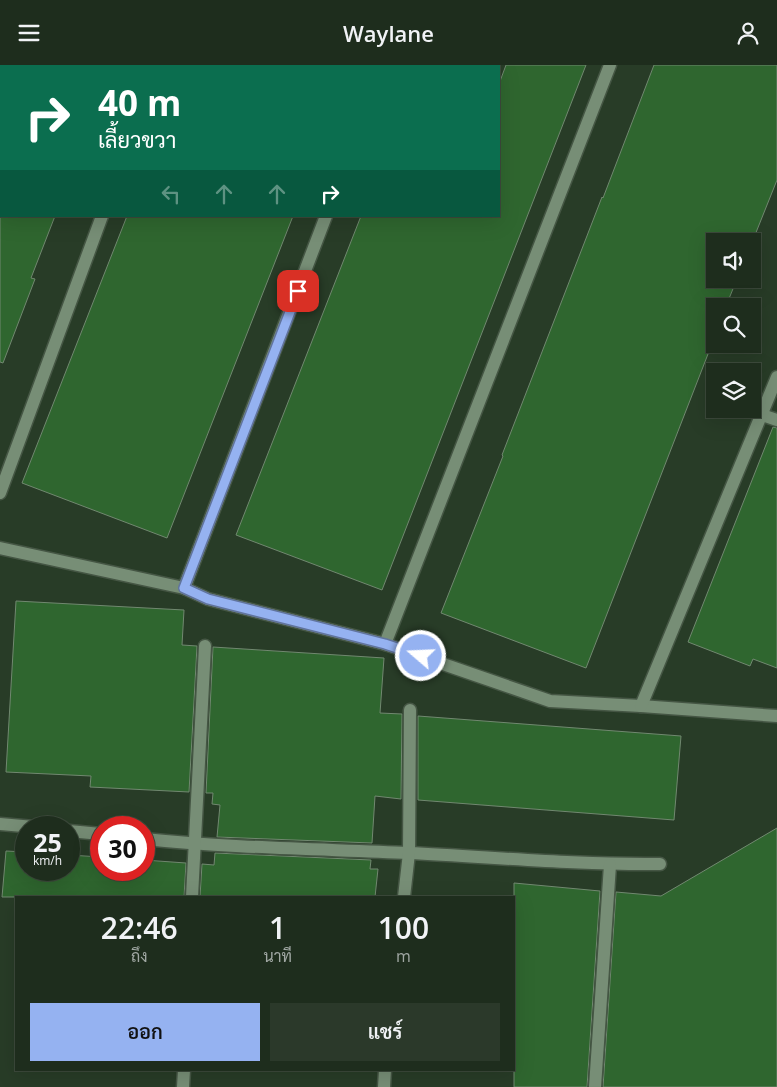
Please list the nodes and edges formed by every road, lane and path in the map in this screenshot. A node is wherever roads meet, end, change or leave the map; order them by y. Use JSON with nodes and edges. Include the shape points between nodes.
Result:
{"nodes":[{"id":1,"x":610,"y":65,"type":"edge"},
{"id":2,"x":102,"y":217,"type":"edge"},
{"id":3,"x":326,"y":217,"type":"edge"},
{"id":4,"x":777,"y":377,"type":"edge"},
{"id":5,"x":762,"y":415,"type":"junction"},
{"id":6,"x":777,"y":421,"type":"edge"},
{"id":7,"x":0,"y":493,"type":"edge"},
{"id":8,"x":0,"y":548,"type":"edge"},
{"id":9,"x":184,"y":588,"type":"junction"},
{"id":10,"x":385,"y":644,"type":"junction"},
{"id":11,"x":205,"y":646,"type":"dead end"},
{"id":12,"x":641,"y":706,"type":"junction"},
{"id":13,"x":410,"y":710,"type":"dead end"},
{"id":14,"x":777,"y":716,"type":"edge"},
{"id":15,"x":0,"y":824,"type":"edge"},
{"id":16,"x":15,"y":825,"type":"edge"},
{"id":17,"x":155,"y":840,"type":"edge"},
{"id":18,"x":195,"y":844,"type":"junction"},
{"id":19,"x":409,"y":853,"type":"junction"},
{"id":20,"x":610,"y":865,"type":"junction"},
{"id":21,"x":660,"y":865,"type":"dead end"},
{"id":22,"x":192,"y":896,"type":"edge"},
{"id":23,"x":404,"y":896,"type":"edge"},
{"id":24,"x":184,"y":1071,"type":"edge"},
{"id":25,"x":385,"y":1071,"type":"edge"},
{"id":26,"x":183,"y":1087,"type":"edge"},
{"id":27,"x":384,"y":1087,"type":"edge"},
{"id":28,"x":595,"y":1087,"type":"edge"}],
"edges":[{"from":1,"to":10,"type":"street"},
{"from":2,"to":7,"type":"street"},
{"from":3,"to":9,"type":"street"},
{"from":4,"to":5,"type":"street"},
{"from":5,"to":6,"type":"street"},
{"from":5,"to":12,"type":"street"},
{"from":8,"to":9,"type":"street"},
{"from":9,"to":10,"type":"street","via":[[208,599]]},
{"from":10,"to":12,"type":"street","via":[[550,701]]},
{"from":11,"to":18,"type":"street"},
{"from":12,"to":14,"type":"street"},
{"from":13,"to":19,"type":"street"},
{"from":15,"to":16,"type":"street"},
{"from":17,"to":18,"type":"street"},
{"from":18,"to":19,"type":"street"},
{"from":18,"to":22,"type":"street"},
{"from":19,"to":20,"type":"street"},
{"from":19,"to":23,"type":"street"},
{"from":20,"to":21,"type":"street"},
{"from":20,"to":28,"type":"street"},
{"from":24,"to":26,"type":"street"},
{"from":25,"to":27,"type":"street"}]}
